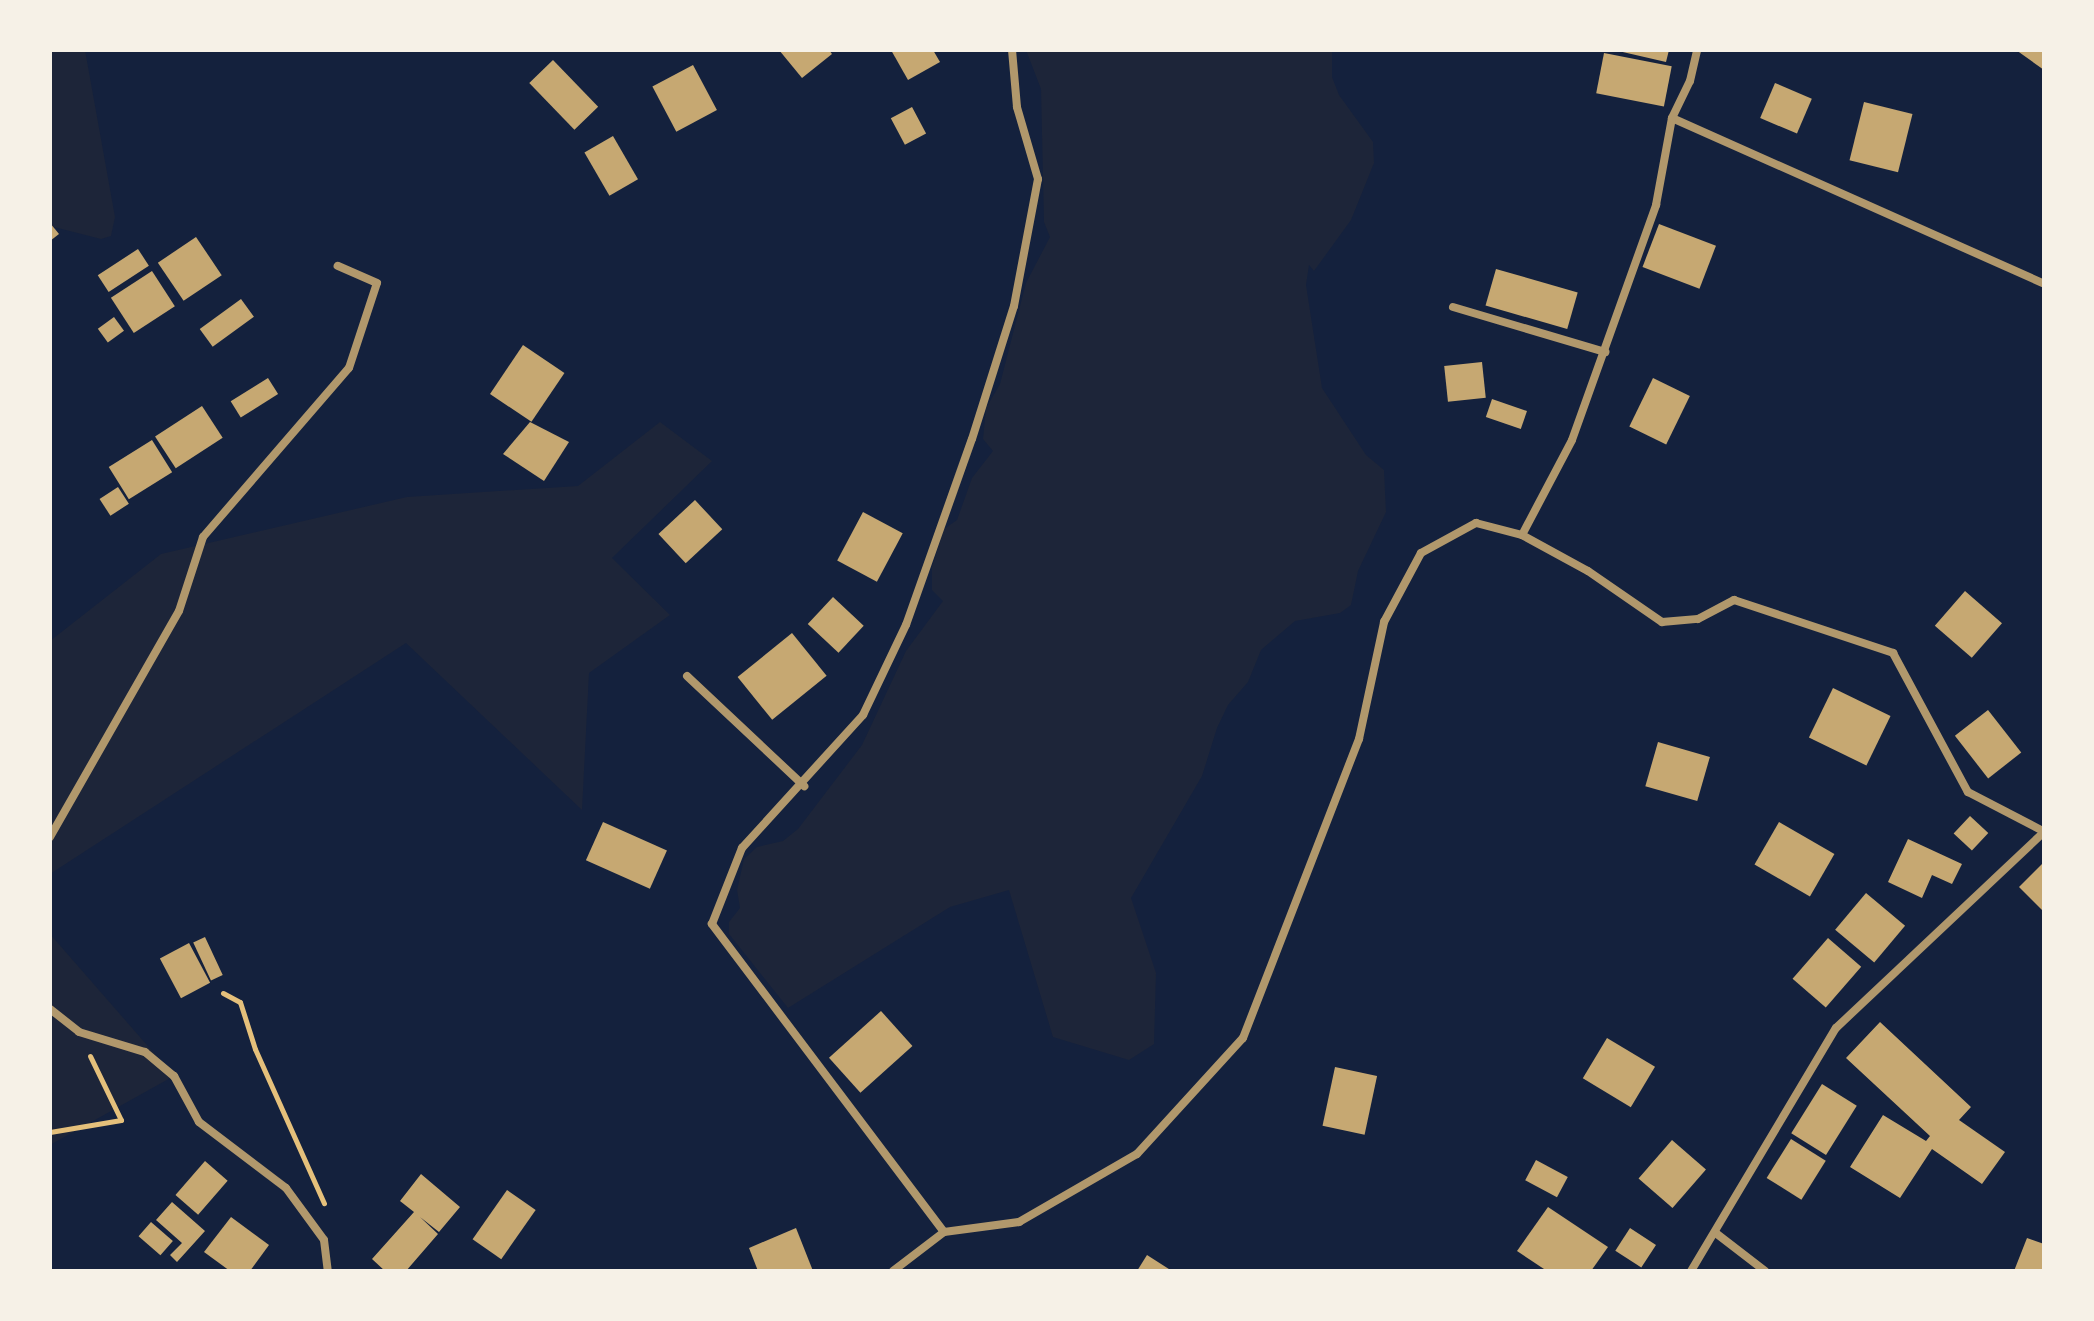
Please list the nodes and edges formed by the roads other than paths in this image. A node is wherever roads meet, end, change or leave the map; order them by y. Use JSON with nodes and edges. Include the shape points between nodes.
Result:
{"nodes":[{"id":1,"x":1012,"y":50,"type":"edge"},
{"id":2,"x":1697,"y":50,"type":"edge"},
{"id":3,"x":1672,"y":118,"type":"junction"},
{"id":4,"x":338,"y":266,"type":"dead end"},
{"id":5,"x":2044,"y":284,"type":"edge"},
{"id":6,"x":1453,"y":307,"type":"dead end"},
{"id":7,"x":1605,"y":352,"type":"junction"},
{"id":8,"x":1522,"y":535,"type":"junction"},
{"id":9,"x":687,"y":676,"type":"dead end"},
{"id":10,"x":804,"y":786,"type":"junction"},
{"id":11,"x":2044,"y":831,"type":"edge"},
{"id":12,"x":50,"y":837,"type":"edge"},
{"id":13,"x":50,"y":1009,"type":"edge"},
{"id":14,"x":944,"y":1232,"type":"junction"},
{"id":15,"x":1717,"y":1234,"type":"junction"},
{"id":16,"x":328,"y":1271,"type":"edge"},
{"id":17,"x":893,"y":1271,"type":"edge"},
{"id":18,"x":1691,"y":1271,"type":"edge"},
{"id":19,"x":1765,"y":1271,"type":"edge"}],
"edges":[{"from":1,"to":10,"type":"street","via":[[1017,107],[1038,179],[1014,306],[906,625],[863,715]]},
{"from":2,"to":3,"type":"street","via":[[1690,81]]},
{"from":3,"to":5,"type":"street"},
{"from":3,"to":7,"type":"street","via":[[1656,205]]},
{"from":4,"to":12,"type":"street","via":[[377,283],[349,368],[203,537],[179,611]]},
{"from":6,"to":7,"type":"street"},
{"from":7,"to":8,"type":"street","via":[[1572,440]]},
{"from":8,"to":11,"type":"street","via":[[1588,571],[1662,622],[1698,619],[1734,600],[1893,653],[1968,792]]},
{"from":8,"to":14,"type":"street","via":[[1476,523],[1421,553],[1384,622],[1359,739],[1243,1038],[1137,1154],[1019,1222]]},
{"from":9,"to":10,"type":"street"},
{"from":10,"to":14,"type":"street","via":[[742,848],[712,924]]},
{"from":11,"to":15,"type":"street","via":[[1836,1028]]},
{"from":13,"to":16,"type":"street","via":[[79,1032],[145,1052],[174,1076],[199,1122],[286,1188],[324,1240]]},
{"from":14,"to":17,"type":"street"},
{"from":15,"to":18,"type":"street"},
{"from":15,"to":19,"type":"street"}]}
